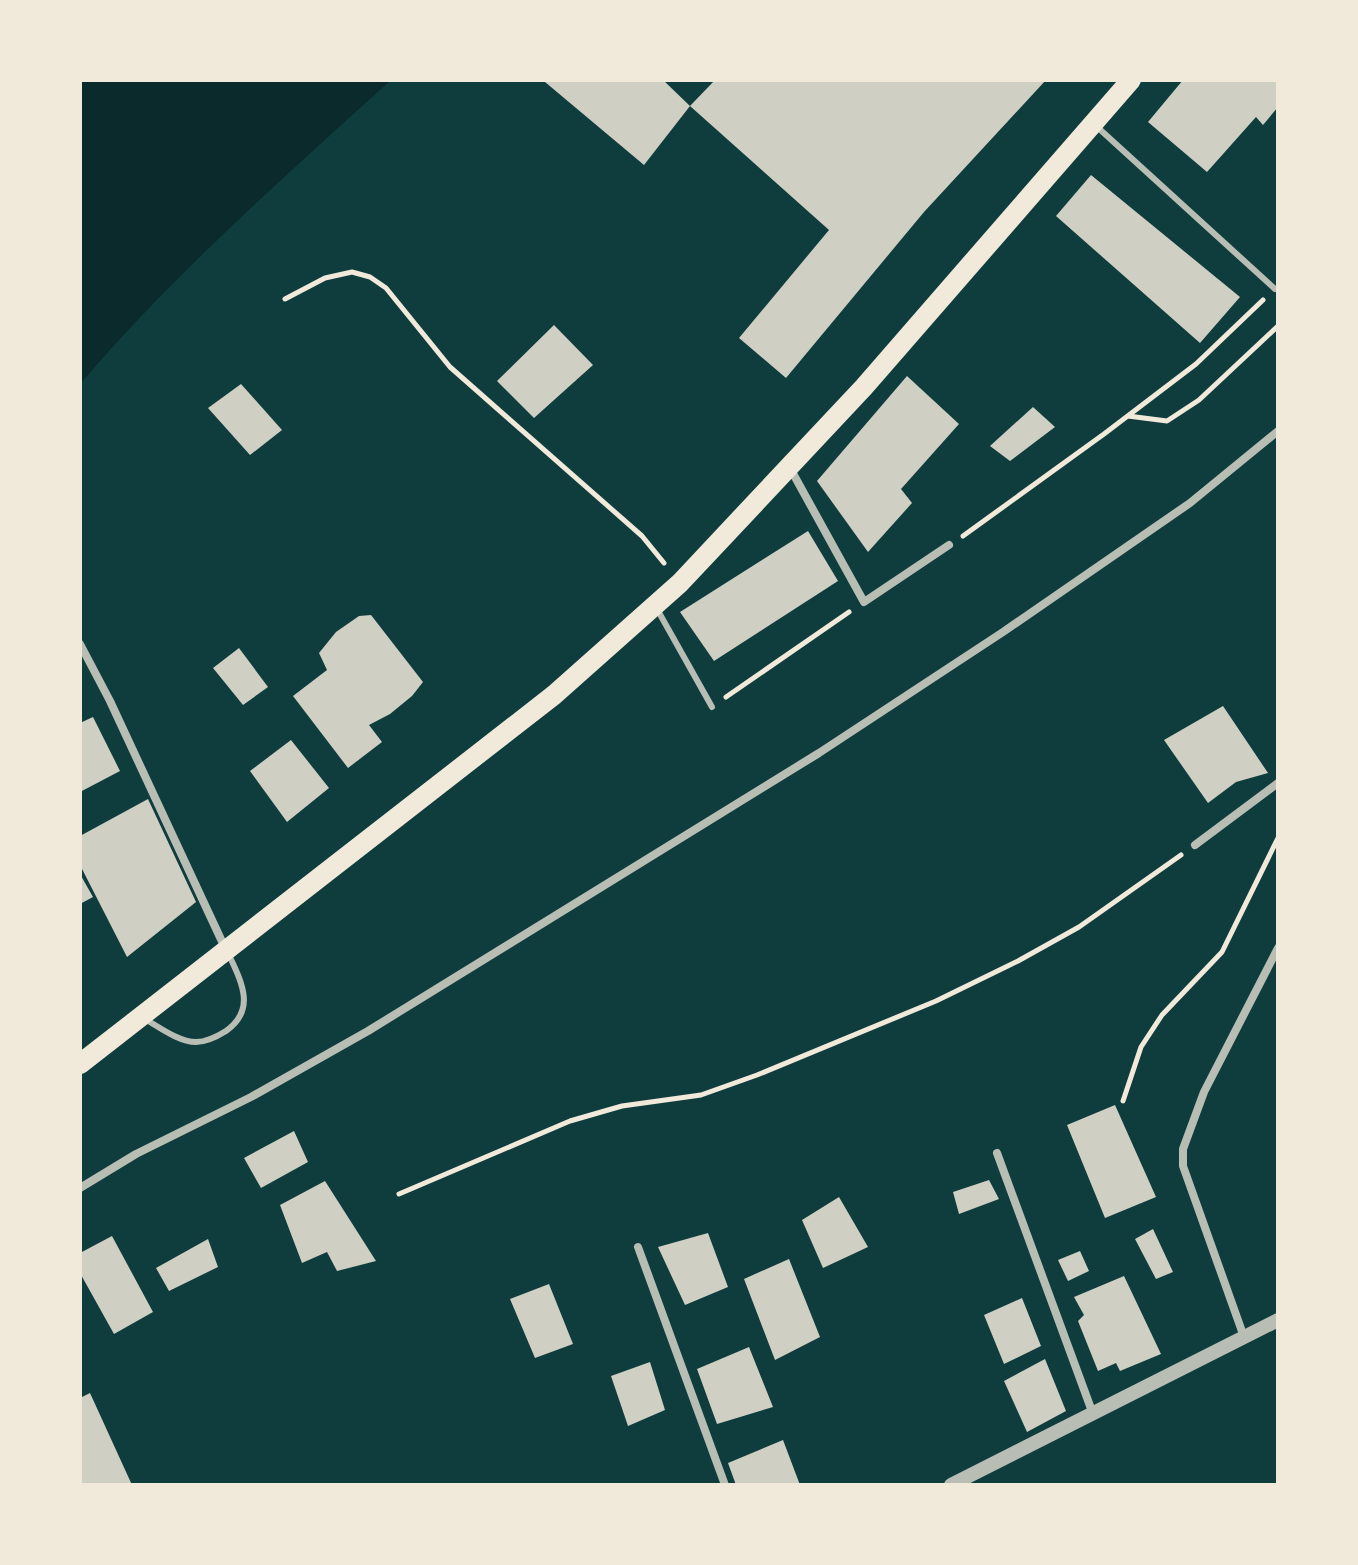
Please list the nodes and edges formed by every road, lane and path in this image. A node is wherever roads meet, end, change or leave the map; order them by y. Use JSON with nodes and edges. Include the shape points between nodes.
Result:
{"nodes":[{"id":1,"x":1131,"y":80,"type":"edge"},
{"id":2,"x":1093,"y":123,"type":"junction"},
{"id":3,"x":1275,"y":289,"type":"joint"},
{"id":4,"x":285,"y":299,"type":"dead end"},
{"id":5,"x":1278,"y":326,"type":"edge"},
{"id":6,"x":1128,"y":416,"type":"junction"},
{"id":7,"x":1278,"y":431,"type":"edge"},
{"id":8,"x":790,"y":468,"type":"junction"},
{"id":9,"x":949,"y":545,"type":"joint"},
{"id":10,"x":680,"y":583,"type":"junction"},
{"id":11,"x":864,"y":602,"type":"junction"},
{"id":12,"x":655,"y":606,"type":"junction"},
{"id":13,"x":80,"y":644,"type":"edge"},
{"id":14,"x":712,"y":707,"type":"joint"},
{"id":15,"x":1278,"y":783,"type":"edge"},
{"id":16,"x":1278,"y":838,"type":"edge"},
{"id":17,"x":1195,"y":845,"type":"joint"},
{"id":18,"x":1278,"y":948,"type":"edge"},
{"id":19,"x":226,"y":949,"type":"junction"},
{"id":20,"x":142,"y":1017,"type":"junction"},
{"id":21,"x":80,"y":1064,"type":"edge"},
{"id":22,"x":1123,"y":1101,"type":"dead end"},
{"id":23,"x":997,"y":1153,"type":"dead end"},
{"id":24,"x":80,"y":1188,"type":"edge"},
{"id":25,"x":399,"y":1194,"type":"dead end"},
{"id":26,"x":638,"y":1247,"type":"dead end"},
{"id":27,"x":1278,"y":1320,"type":"edge"},
{"id":28,"x":1244,"y":1337,"type":"junction"},
{"id":29,"x":1093,"y":1414,"type":"junction"},
{"id":30,"x":725,"y":1485,"type":"edge"},
{"id":31,"x":951,"y":1485,"type":"edge"}],
"edges":[{"from":1,"to":2,"type":"main road"},
{"from":2,"to":3,"type":"lane"},
{"from":2,"to":8,"type":"main road"},
{"from":3,"to":6,"type":"path","via":[[1196,364]]},
{"from":4,"to":10,"type":"path","via":[[325,278],[352,272],[386,288],[450,367],[642,536]]},
{"from":5,"to":6,"type":"path","via":[[1199,400],[1167,421]]},
{"from":6,"to":9,"type":"path"},
{"from":7,"to":24,"type":"street","via":[[1190,503],[819,753],[368,1031]]},
{"from":8,"to":10,"type":"main road"},
{"from":8,"to":11,"type":"street"},
{"from":9,"to":11,"type":"street"},
{"from":10,"to":12,"type":"main road"},
{"from":11,"to":14,"type":"path"},
{"from":12,"to":14,"type":"lane"},
{"from":12,"to":19,"type":"main road","via":[[554,695]]},
{"from":13,"to":19,"type":"street"},
{"from":15,"to":17,"type":"street"},
{"from":16,"to":22,"type":"path","via":[[1222,952],[1162,1015],[1141,1047]]},
{"from":17,"to":25,"type":"path","via":[[1079,927],[936,1001],[701,1095],[622,1106],[570,1121]]},
{"from":18,"to":28,"type":"street","via":[[1204,1092],[1183,1149],[1183,1166]]},
{"from":19,"to":20,"type":"main road"},
{"from":19,"to":20,"type":"lane","via":[[243,993],[244,1010],[235,1024],[196,1042]]},
{"from":20,"to":21,"type":"main road"},
{"from":23,"to":29,"type":"street"},
{"from":26,"to":30,"type":"street"},
{"from":27,"to":28,"type":"street"},
{"from":28,"to":29,"type":"street"},
{"from":29,"to":31,"type":"street"}]}
